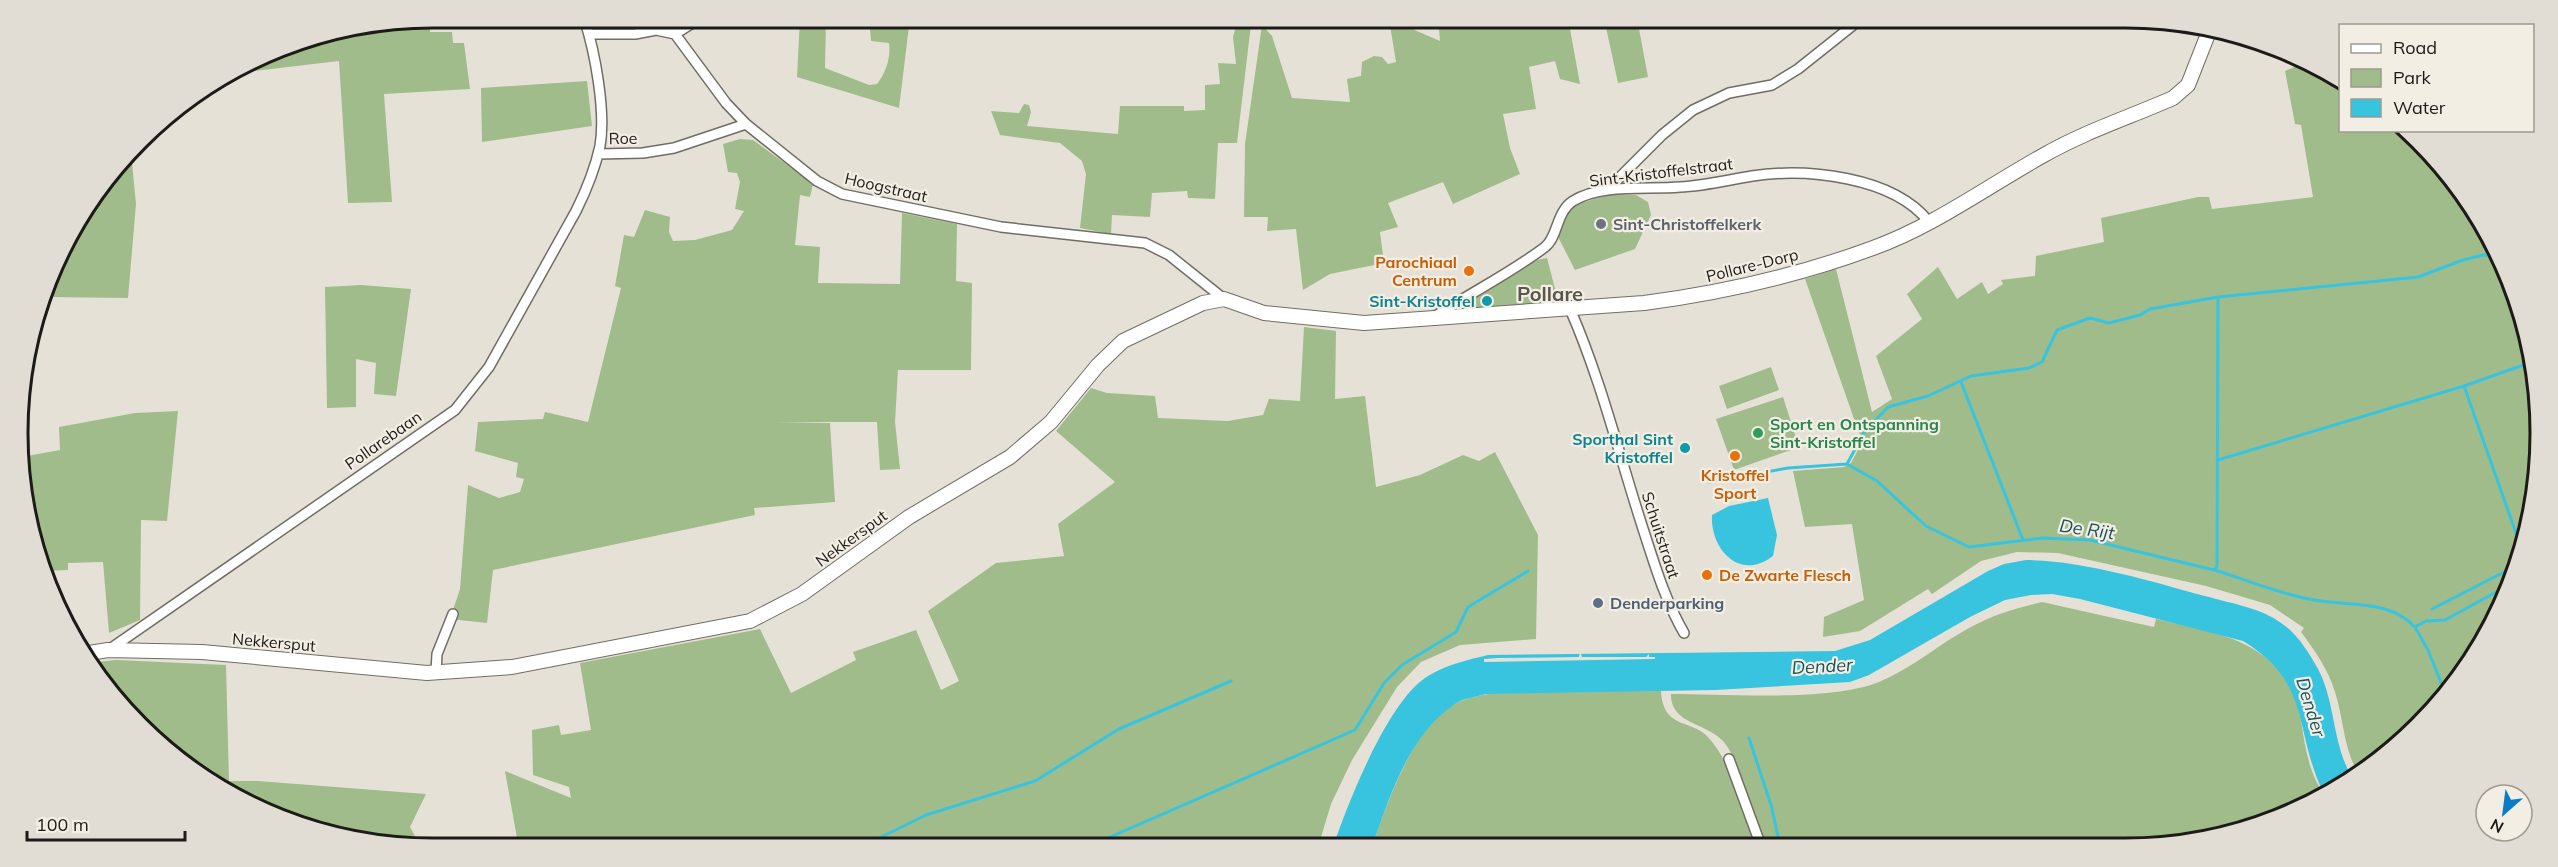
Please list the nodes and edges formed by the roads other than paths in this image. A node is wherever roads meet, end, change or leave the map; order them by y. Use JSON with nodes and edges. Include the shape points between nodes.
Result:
{"nodes":[{"id":1,"x":587,"y":28,"type":"edge"},
{"id":2,"x":685,"y":28,"type":"edge"},
{"id":3,"x":1849,"y":28,"type":"edge"},
{"id":4,"x":589,"y":34,"type":"junction"},
{"id":5,"x":675,"y":34,"type":"junction"},
{"id":6,"x":2207,"y":37,"type":"edge"},
{"id":7,"x":746,"y":124,"type":"junction"},
{"id":8,"x":598,"y":153,"type":"junction"},
{"id":9,"x":1607,"y":190,"type":"junction"},
{"id":10,"x":1929,"y":222,"type":"junction"},
{"id":11,"x":1224,"y":299,"type":"junction"},
{"id":12,"x":1570,"y":309,"type":"junction"},
{"id":13,"x":1432,"y":318,"type":"junction"},
{"id":14,"x":453,"y":614,"type":"dead end"},
{"id":15,"x":1684,"y":633,"type":"dead end"},
{"id":16,"x":108,"y":650,"type":"junction"},
{"id":17,"x":93,"y":652,"type":"edge"},
{"id":18,"x":436,"y":672,"type":"junction"},
{"id":19,"x":1729,"y":759,"type":"dead end"},
{"id":20,"x":1758,"y":838,"type":"edge"}],
"edges":[{"from":1,"to":4,"type":"street","name":"Roe"},
{"from":2,"to":5,"type":"street"},
{"from":3,"to":9,"type":"street","via":[[1772,85],[1729,93],[1693,110]]},
{"from":4,"to":5,"type":"street","via":[[656,30]]},
{"from":4,"to":8,"type":"street","name":"Roe","via":[[601,126]]},
{"from":5,"to":7,"type":"street","name":"Hoogstraat"},
{"from":6,"to":10,"type":"street","name":"Pollare-Dorp","via":[[2188,85],[2173,98],[2047,153]]},
{"from":7,"to":8,"type":"street","name":"Roe","via":[[674,148]]},
{"from":7,"to":11,"type":"street","name":"Hoogstraat","via":[[817,181],[842,194],[1001,227],[1145,243],[1169,255]]},
{"from":8,"to":16,"type":"street","name":"Pollarebaan","via":[[576,212],[489,367],[455,410]]},
{"from":9,"to":10,"type":"street","name":"Sint-Kristoffelstraat","via":[[1698,186],[1753,176],[1808,174],[1866,183],[1888,191],[1914,206]]},
{"from":9,"to":13,"type":"street","name":"Sint-Kristoffelstraat","via":[[1574,201],[1562,213],[1548,245]]},
{"from":10,"to":12,"type":"street","name":"Pollare-Dorp","via":[[1874,248],[1758,282],[1678,299]]},
{"from":11,"to":13,"type":"street","name":"Pollare-Dorp","via":[[1264,312],[1318,320],[1364,323]]},
{"from":11,"to":18,"type":"street","name":"Nekkersput","via":[[1203,303],[1124,341],[1016,453],[909,517],[802,594],[750,621],[512,667]]},
{"from":12,"to":13,"type":"street","name":"Pollare-Dorp"},
{"from":12,"to":15,"type":"street","name":"Schuitstraat","via":[[1597,374],[1669,608]]},
{"from":14,"to":18,"type":"street","via":[[437,654]]},
{"from":16,"to":17,"type":"street","name":"Pollarebaan"},
{"from":16,"to":18,"type":"street","name":"Nekkersput","via":[[202,652]]},
{"from":19,"to":20,"type":"street"}]}
